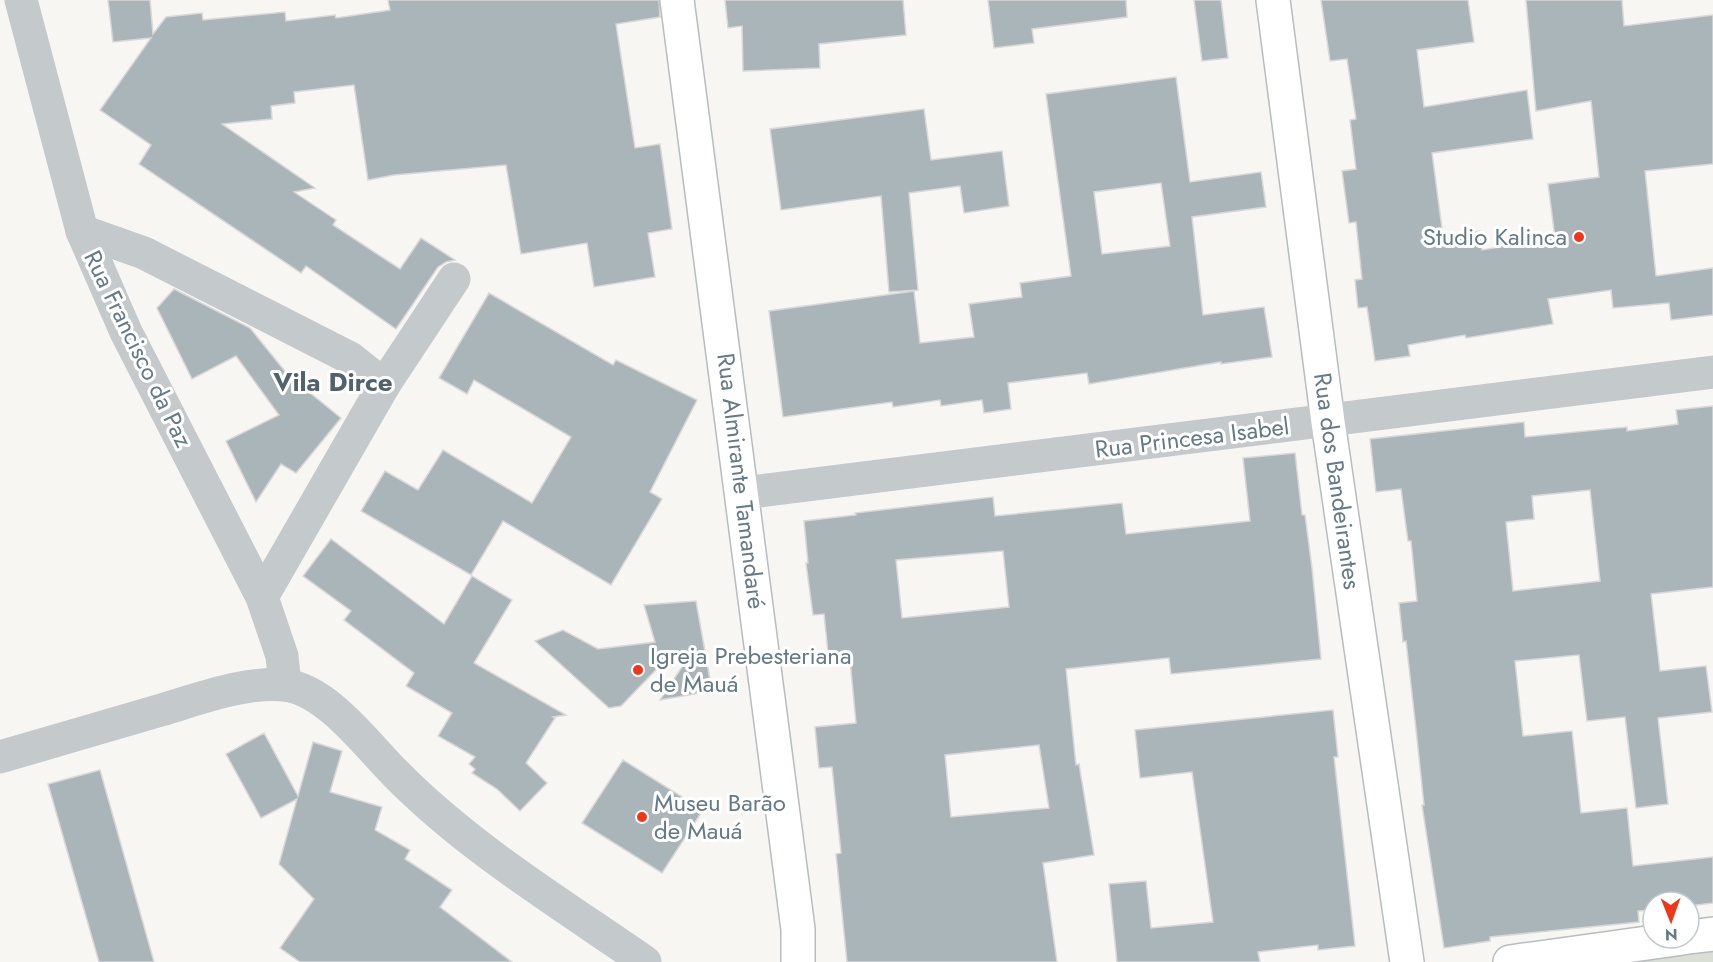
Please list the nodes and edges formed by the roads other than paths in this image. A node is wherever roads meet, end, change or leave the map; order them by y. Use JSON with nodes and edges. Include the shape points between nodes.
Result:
{"nodes":[{"id":1,"x":21,"y":0,"type":"edge"},
{"id":2,"x":677,"y":0,"type":"edge"},
{"id":3,"x":1273,"y":0,"type":"edge"},
{"id":4,"x":82,"y":231,"type":"junction"},
{"id":5,"x":454,"y":279,"type":"dead end"},
{"id":6,"x":1713,"y":372,"type":"edge"},
{"id":7,"x":384,"y":385,"type":"junction"},
{"id":8,"x":1328,"y":422,"type":"junction"},
{"id":9,"x":743,"y":493,"type":"junction"},
{"id":10,"x":262,"y":597,"type":"junction"},
{"id":11,"x":285,"y":685,"type":"junction"},
{"id":12,"x":2,"y":752,"type":"edge"},
{"id":13,"x":1641,"y":944,"type":"edge"},
{"id":14,"x":645,"y":962,"type":"edge"},
{"id":15,"x":798,"y":962,"type":"edge"},
{"id":16,"x":1407,"y":962,"type":"edge"},
{"id":17,"x":1510,"y":962,"type":"edge"}],
"edges":[{"from":1,"to":4,"type":"street","name":"Rua Francisco da Paz"},
{"from":2,"to":9,"type":"main road","name":"Rua Almirante Tamandaré"},
{"from":3,"to":8,"type":"main road","name":"Rua dos Bandeirantes"},
{"from":4,"to":7,"type":"street","via":[[154,258],[350,358]]},
{"from":4,"to":10,"type":"street","name":"Rua Francisco da Paz","via":[[126,333]]},
{"from":5,"to":7,"type":"street"},
{"from":6,"to":8,"type":"street","name":"Rua Princesa Isabel"},
{"from":7,"to":10,"type":"street"},
{"from":8,"to":9,"type":"street","name":"Rua Princesa Isabel"},
{"from":8,"to":16,"type":"main road","name":"Rua dos Bandeirantes"},
{"from":9,"to":15,"type":"main road","name":"Rua Almirante Tamandaré","via":[[798,929]]},
{"from":10,"to":11,"type":"street","name":"Rua Francisco da Paz","via":[[282,656]]},
{"from":11,"to":12,"type":"street","via":[[250,686]]},
{"from":11,"to":14,"type":"street","via":[[313,694],[341,717],[398,777],[469,840]]},
{"from":13,"to":17,"type":"main road"}]}
